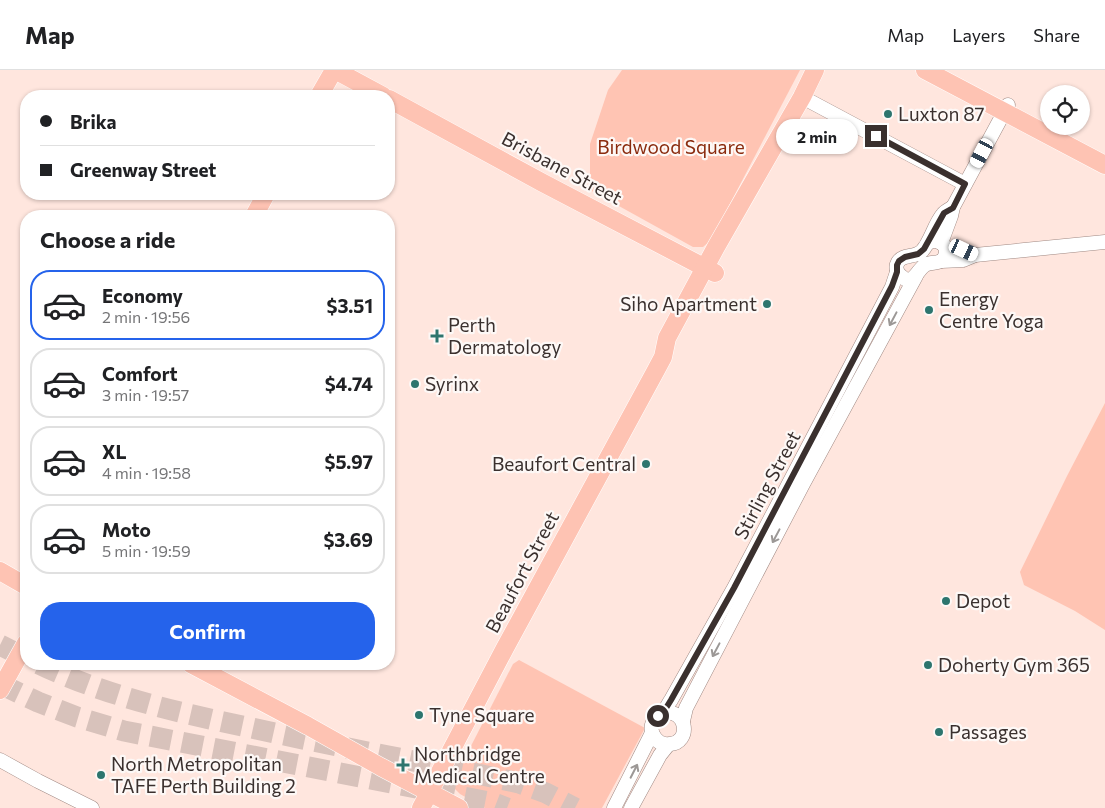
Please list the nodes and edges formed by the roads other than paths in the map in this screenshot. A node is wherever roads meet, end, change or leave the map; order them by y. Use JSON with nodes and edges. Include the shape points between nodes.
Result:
{"nodes":[{"id":1,"x":334,"y":70,"type":"edge"},
{"id":2,"x":816,"y":70,"type":"edge"},
{"id":3,"x":824,"y":70,"type":"edge"},
{"id":4,"x":925,"y":70,"type":"edge"},
{"id":5,"x":940,"y":70,"type":"edge"},
{"id":6,"x":322,"y":90,"type":"edge"},
{"id":7,"x":372,"y":90,"type":"edge"},
{"id":8,"x":805,"y":98,"type":"junction"},
{"id":9,"x":395,"y":102,"type":"edge"},
{"id":10,"x":1006,"y":108,"type":"junction"},
{"id":11,"x":1105,"y":160,"type":"edge"},
{"id":12,"x":1105,"y":166,"type":"edge"},
{"id":13,"x":965,"y":184,"type":"junction"},
{"id":14,"x":953,"y":208,"type":"junction"},
{"id":15,"x":1105,"y":242,"type":"edge"},
{"id":16,"x":927,"y":244,"type":"junction"},
{"id":17,"x":943,"y":251,"type":"junction"},
{"id":18,"x":710,"y":270,"type":"junction"},
{"id":19,"x":897,"y":272,"type":"junction"},
{"id":20,"x":916,"y":276,"type":"junction"},
{"id":21,"x":0,"y":561,"type":"edge"},
{"id":22,"x":0,"y":571,"type":"edge"},
{"id":23,"x":20,"y":572,"type":"edge"},
{"id":24,"x":20,"y":583,"type":"edge"},
{"id":25,"x":20,"y":654,"type":"edge"},
{"id":26,"x":185,"y":670,"type":"edge"},
{"id":27,"x":201,"y":670,"type":"edge"},
{"id":28,"x":0,"y":690,"type":"edge"},
{"id":29,"x":663,"y":713,"type":"junction"},
{"id":30,"x":683,"y":721,"type":"junction"},
{"id":31,"x":652,"y":733,"type":"junction"},
{"id":32,"x":668,"y":745,"type":"junction"},
{"id":33,"x":0,"y":760,"type":"edge"},
{"id":34,"x":429,"y":802,"type":"edge"},
{"id":35,"x":92,"y":808,"type":"edge"},
{"id":36,"x":459,"y":808,"type":"edge"},
{"id":37,"x":614,"y":808,"type":"edge"},
{"id":38,"x":631,"y":808,"type":"edge"}],
"edges":[{"from":1,"to":6,"type":"main road"},
{"from":1,"to":7,"type":"main road"},
{"from":2,"to":8,"type":"main road","name":"Beaufort Street"},
{"from":3,"to":8,"type":"main road","name":"Beaufort Street"},
{"from":4,"to":10,"type":"main road"},
{"from":5,"to":10,"type":"main road"},
{"from":8,"to":13,"type":"street"},
{"from":8,"to":18,"type":"main road","name":"Beaufort Street"},
{"from":9,"to":18,"type":"main road","name":"Brisbane Street"},
{"from":10,"to":11,"type":"main road","via":[[1028,116]]},
{"from":10,"to":12,"type":"main road"},
{"from":10,"to":13,"type":"street"},
{"from":13,"to":14,"type":"street"},
{"from":14,"to":16,"type":"street","via":[[944,213]]},
{"from":14,"to":17,"type":"street"},
{"from":15,"to":17,"type":"street","via":[[975,255],[964,250]]},
{"from":16,"to":17,"type":"street","via":[[933,241]]},
{"from":16,"to":19,"type":"street","name":"Stirling Street","via":[[918,254],[901,259]]},
{"from":17,"to":20,"type":"street"},
{"from":18,"to":34,"type":"main road","name":"Beaufort Street","via":[[667,338],[662,357],[505,648]]},
{"from":19,"to":20,"type":"street","via":[[906,279]]},
{"from":19,"to":29,"type":"street","name":"Stirling Street","via":[[734,588]]},
{"from":20,"to":30,"type":"street","name":"Stirling Street","one_way":true,"via":[[754,577],[686,708]]},
{"from":21,"to":23,"type":"main road"},
{"from":22,"to":24,"type":"main road"},
{"from":25,"to":28,"type":"main road"},
{"from":26,"to":34,"type":"main road"},
{"from":27,"to":34,"type":"main road","via":[[380,767]]},
{"from":29,"to":30,"type":"street","via":[[672,712]]},
{"from":29,"to":31,"type":"street","via":[[654,720]]},
{"from":30,"to":32,"type":"street","via":[[681,738]]},
{"from":31,"to":32,"type":"street","via":[[658,742]]},
{"from":37,"to":31,"type":"street","one_way":true},
{"from":32,"to":38,"type":"street"},
{"from":33,"to":35,"type":"street"},
{"from":34,"to":36,"type":"main road"}]}
